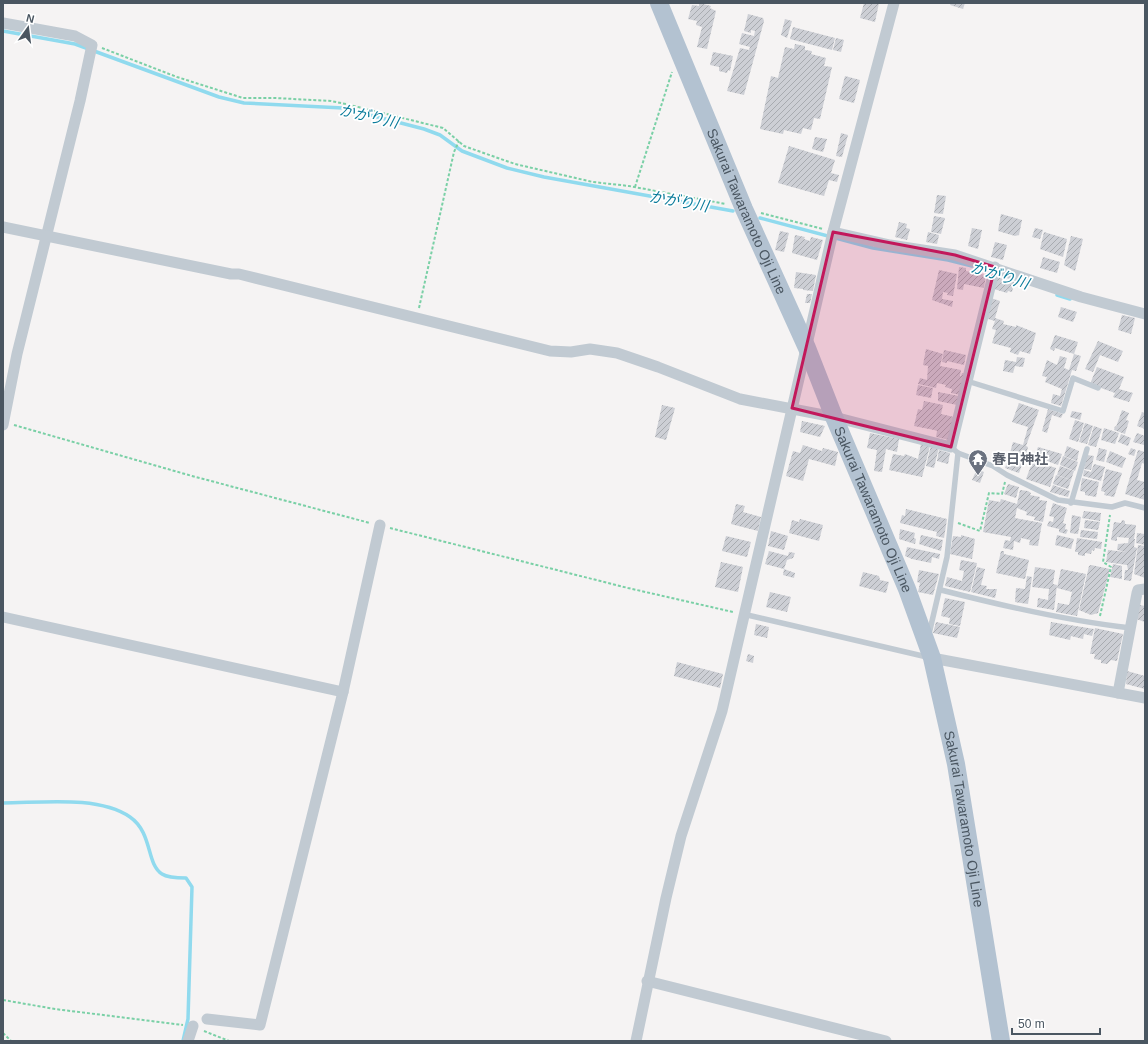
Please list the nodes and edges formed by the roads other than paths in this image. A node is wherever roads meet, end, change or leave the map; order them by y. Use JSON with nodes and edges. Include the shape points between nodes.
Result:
{"nodes":[{"id":1,"x":659,"y":3,"type":"edge"},
{"id":2,"x":894,"y":3,"type":"edge"},
{"id":3,"x":3,"y":23,"type":"edge"},
{"id":4,"x":3,"y":227,"type":"edge"},
{"id":5,"x":833,"y":232,"type":"junction"},
{"id":6,"x":46,"y":237,"type":"junction"},
{"id":7,"x":995,"y":267,"type":"junction"},
{"id":8,"x":1145,"y":314,"type":"edge"},
{"id":9,"x":807,"y":348,"type":"junction"},
{"id":10,"x":967,"y":381,"type":"junction"},
{"id":11,"x":1098,"y":388,"type":"dead end"},
{"id":12,"x":792,"y":408,"type":"junction"},
{"id":13,"x":834,"y":417,"type":"junction"},
{"id":14,"x":4,"y":424,"type":"edge"},
{"id":15,"x":1088,"y":449,"type":"dead end"},
{"id":16,"x":955,"y":450,"type":"junction"},
{"id":17,"x":1072,"y":503,"type":"junction"},
{"id":18,"x":1145,"y":508,"type":"edge"},
{"id":19,"x":380,"y":525,"type":"road end"},
{"id":20,"x":1145,"y":589,"type":"edge"},
{"id":21,"x":941,"y":590,"type":"junction"},
{"id":22,"x":743,"y":614,"type":"junction"},
{"id":23,"x":3,"y":617,"type":"edge"},
{"id":24,"x":1131,"y":628,"type":"junction"},
{"id":25,"x":929,"y":651,"type":"junction"},
{"id":26,"x":343,"y":692,"type":"junction"},
{"id":27,"x":1118,"y":692,"type":"junction"},
{"id":28,"x":1145,"y":698,"type":"edge"},
{"id":29,"x":647,"y":982,"type":"junction"},
{"id":30,"x":207,"y":1019,"type":"dead end"},
{"id":31,"x":193,"y":1026,"type":"road end"},
{"id":32,"x":188,"y":1041,"type":"edge"},
{"id":33,"x":636,"y":1041,"type":"edge"},
{"id":34,"x":886,"y":1041,"type":"edge"},
{"id":35,"x":1001,"y":1041,"type":"edge"}],
"edges":[{"from":1,"to":9,"type":"main road","name":"Sakurai Tawaramoto Oji Line","via":[[744,208]]},
{"from":2,"to":5,"type":"street"},
{"from":3,"to":6,"type":"street","via":[[75,36],[92,44]]},
{"from":4,"to":6,"type":"street"},
{"from":5,"to":7,"type":"street","via":[[890,245],[955,255]]},
{"from":5,"to":9,"type":"street"},
{"from":6,"to":12,"type":"street","via":[[239,274],[550,352],[590,349],[617,353],[740,399]]},
{"from":6,"to":14,"type":"street","via":[[17,354]]},
{"from":7,"to":8,"type":"street","via":[[1081,297]]},
{"from":7,"to":10,"type":"street"},
{"from":9,"to":12,"type":"street"},
{"from":9,"to":13,"type":"main road","name":"Sakurai Tawaramoto Oji Line"},
{"from":10,"to":11,"type":"lane","via":[[1063,411],[1073,378]]},
{"from":10,"to":16,"type":"street"},
{"from":12,"to":13,"type":"street"},
{"from":12,"to":22,"type":"street"},
{"from":13,"to":16,"type":"street"},
{"from":13,"to":25,"type":"main road","name":"Sakurai Tawaramoto Oji Line","via":[[907,589]]},
{"from":15,"to":17,"type":"lane"},
{"from":16,"to":17,"type":"lane","via":[[993,466],[1043,494]]},
{"from":16,"to":21,"type":"lane","via":[[952,521]]},
{"from":17,"to":18,"type":"lane","via":[[1112,508],[1125,503]]},
{"from":19,"to":26,"type":"street"},
{"from":20,"to":24,"type":"street","via":[[1138,590]]},
{"from":21,"to":24,"type":"lane","via":[[1098,625]]},
{"from":21,"to":25,"type":"lane"},
{"from":22,"to":25,"type":"lane"},
{"from":22,"to":29,"type":"street","via":[[722,711],[681,836]]},
{"from":23,"to":26,"type":"street"},
{"from":24,"to":27,"type":"street"},
{"from":25,"to":27,"type":"street"},
{"from":25,"to":35,"type":"main road","name":"Sakurai Tawaramoto Oji Line","via":[[956,764]]},
{"from":26,"to":30,"type":"street","via":[[260,1025]]},
{"from":27,"to":28,"type":"street"},
{"from":29,"to":33,"type":"street"},
{"from":29,"to":34,"type":"street"},
{"from":31,"to":32,"type":"street"}]}
